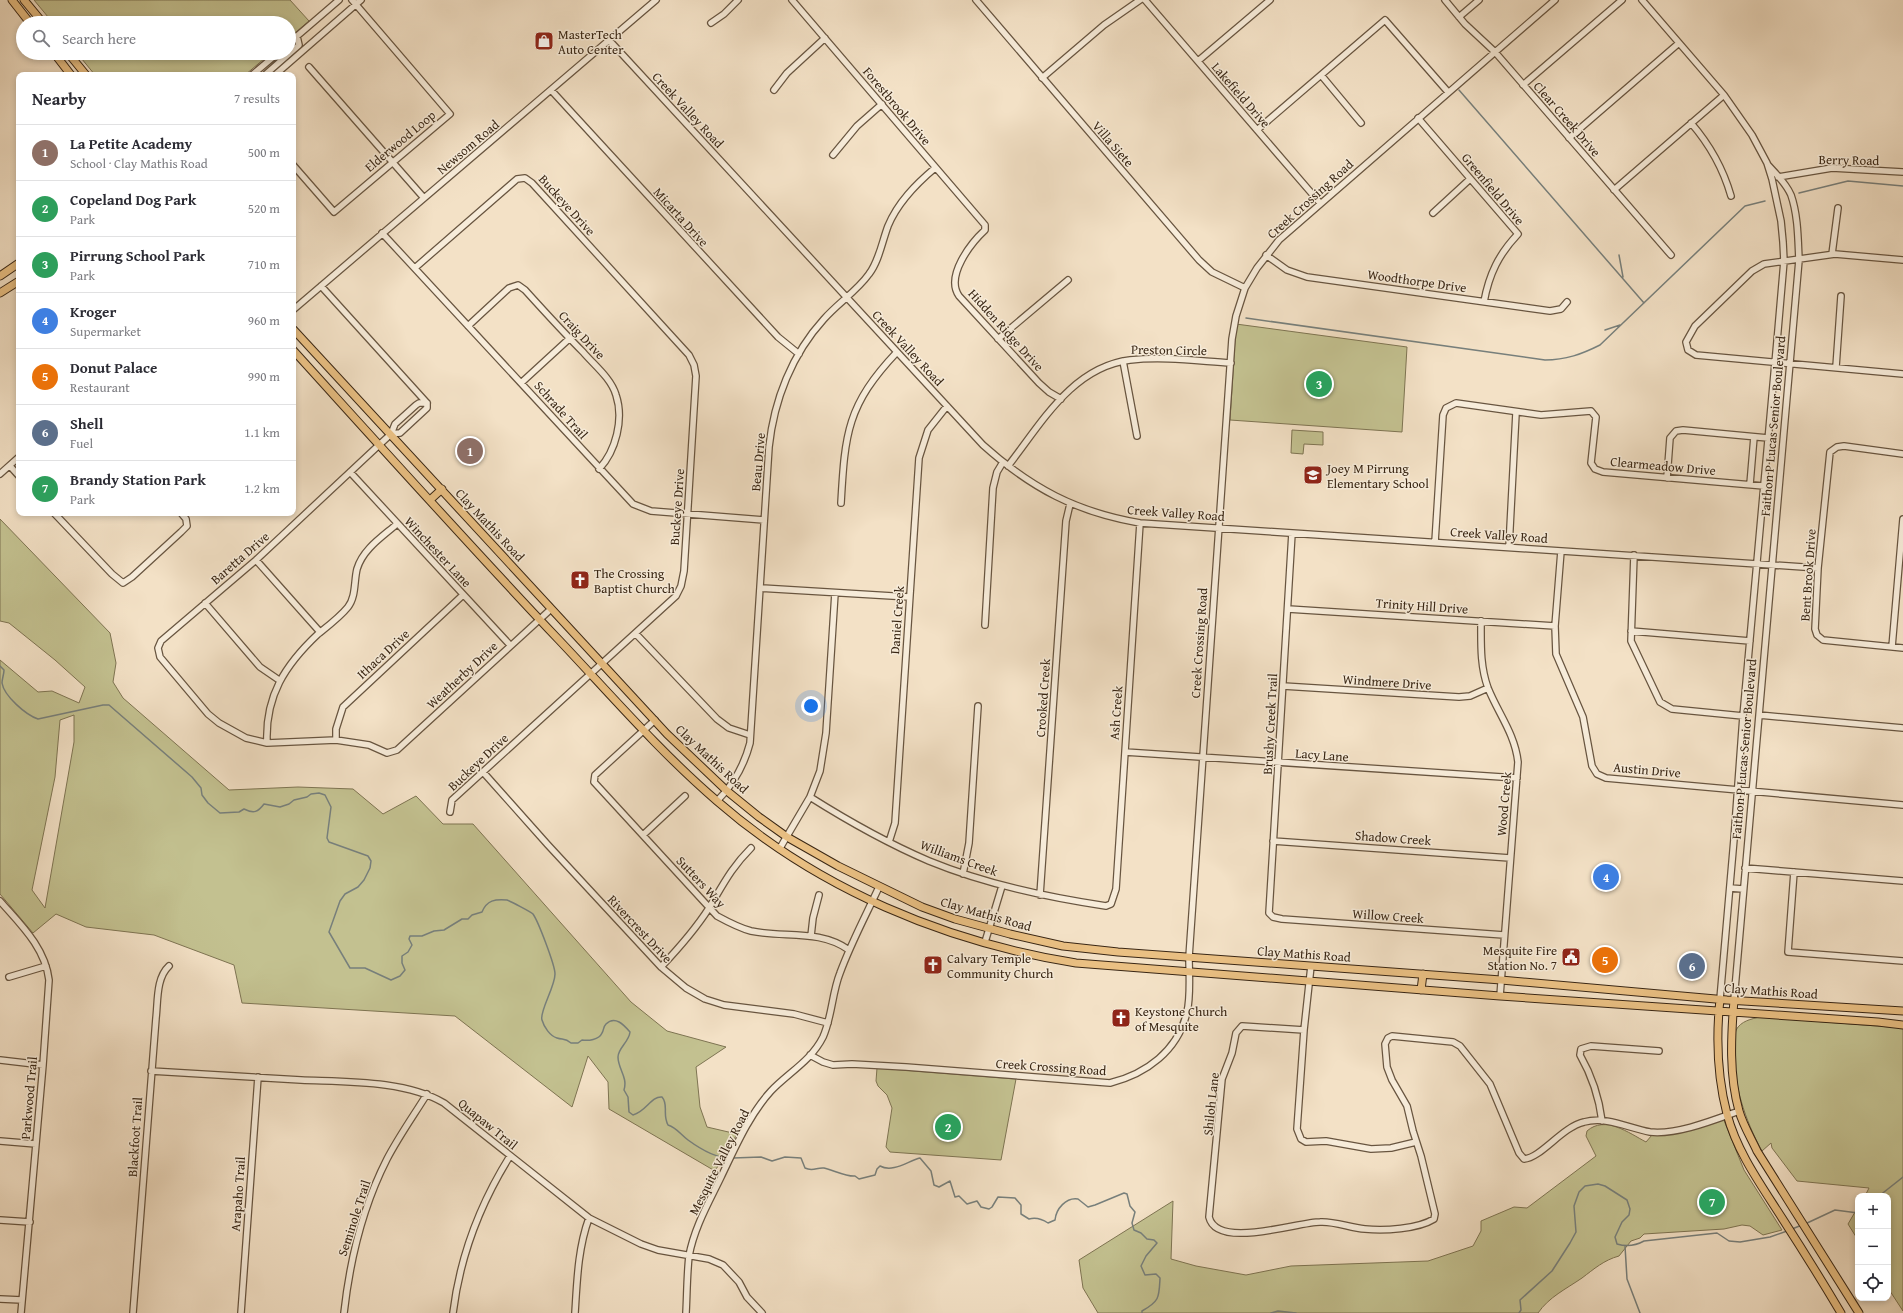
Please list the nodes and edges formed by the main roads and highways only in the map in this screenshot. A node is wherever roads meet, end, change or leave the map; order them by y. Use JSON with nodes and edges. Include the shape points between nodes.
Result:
{"nodes":[{"id":1,"x":12,"y":0,"type":"edge"},
{"id":2,"x":24,"y":0,"type":"edge"},
{"id":3,"x":25,"y":16,"type":"edge"},
{"id":4,"x":37,"y":16,"type":"edge"},
{"id":5,"x":59,"y":60,"type":"edge"},
{"id":6,"x":74,"y":60,"type":"edge"},
{"id":7,"x":69,"y":72,"type":"edge"},
{"id":8,"x":84,"y":72,"type":"edge"},
{"id":9,"x":16,"y":265,"type":"edge"},
{"id":10,"x":0,"y":276,"type":"edge"},
{"id":11,"x":16,"y":283,"type":"edge"},
{"id":12,"x":0,"y":293,"type":"edge"},
{"id":13,"x":296,"y":332,"type":"edge"},
{"id":14,"x":296,"y":353,"type":"edge"},
{"id":15,"x":442,"y":490,"type":"junction"},
{"id":16,"x":430,"y":500,"type":"junction"},
{"id":17,"x":1422,"y":974,"type":"junction"},
{"id":18,"x":1576,"y":986,"type":"junction"},
{"id":19,"x":1421,"y":990,"type":"junction"},
{"id":20,"x":1636,"y":992,"type":"junction"},
{"id":21,"x":1720,"y":999,"type":"junction"},
{"id":22,"x":1734,"y":1000,"type":"junction"},
{"id":23,"x":1576,"y":1001,"type":"junction"},
{"id":24,"x":1634,"y":1005,"type":"junction"},
{"id":25,"x":1718,"y":1011,"type":"junction"},
{"id":26,"x":1733,"y":1012,"type":"junction"},
{"id":27,"x":1903,"y":1012,"type":"edge"},
{"id":28,"x":1903,"y":1025,"type":"edge"},
{"id":29,"x":1841,"y":1313,"type":"edge"},
{"id":30,"x":1859,"y":1313,"type":"edge"}],
"edges":[{"from":1,"to":3,"type":"main road"},
{"from":2,"to":4,"type":"main road"},
{"from":5,"to":7,"type":"main road"},
{"from":6,"to":8,"type":"main road"},
{"from":9,"to":10,"type":"main road"},
{"from":11,"to":12,"type":"main road"},
{"from":13,"to":15,"type":"main road","name":"Clay Mathis Road"},
{"from":14,"to":16,"type":"main road","name":"Clay Mathis Road"},
{"from":15,"to":16,"type":"main road"},
{"from":15,"to":17,"type":"main road","name":"Clay Mathis Road","via":[[655,720],[727,791],[787,837],[879,887],[955,920],[1063,946]]},
{"from":16,"to":19,"type":"main road","name":"Clay Mathis Road","via":[[682,770],[746,825],[830,880],[872,902],[952,934],[1017,952],[1076,963]]},
{"from":17,"to":18,"type":"main road","name":"Clay Mathis Road"},
{"from":17,"to":19,"type":"main road"},
{"from":18,"to":20,"type":"main road","name":"Clay Mathis Road"},
{"from":18,"to":23,"type":"main road"},
{"from":19,"to":23,"type":"main road","name":"Clay Mathis Road"},
{"from":20,"to":21,"type":"main road","name":"Clay Mathis Road"},
{"from":20,"to":24,"type":"main road"},
{"from":21,"to":22,"type":"main road","name":"Clay Mathis Road"},
{"from":21,"to":25,"type":"main road","name":"Faithon P Lucas Senior Boulevard"},
{"from":22,"to":26,"type":"main road","name":"Faithon P Lucas Senior Boulevard"},
{"from":22,"to":27,"type":"main road","name":"Clay Mathis Road"},
{"from":23,"to":24,"type":"main road","name":"Clay Mathis Road"},
{"from":24,"to":25,"type":"main road","name":"Clay Mathis Road"},
{"from":25,"to":26,"type":"main road","name":"Clay Mathis Road"},
{"from":25,"to":29,"type":"main road","name":"Faithon P Lucas Senior Boulevard","via":[[1718,1062],[1727,1115],[1744,1157]]},
{"from":26,"to":28,"type":"main road","name":"Clay Mathis Road"},
{"from":26,"to":30,"type":"main road","name":"Faithon P Lucas Senior Boulevard","via":[[1730,1045],[1739,1111],[1757,1151]]}]}
